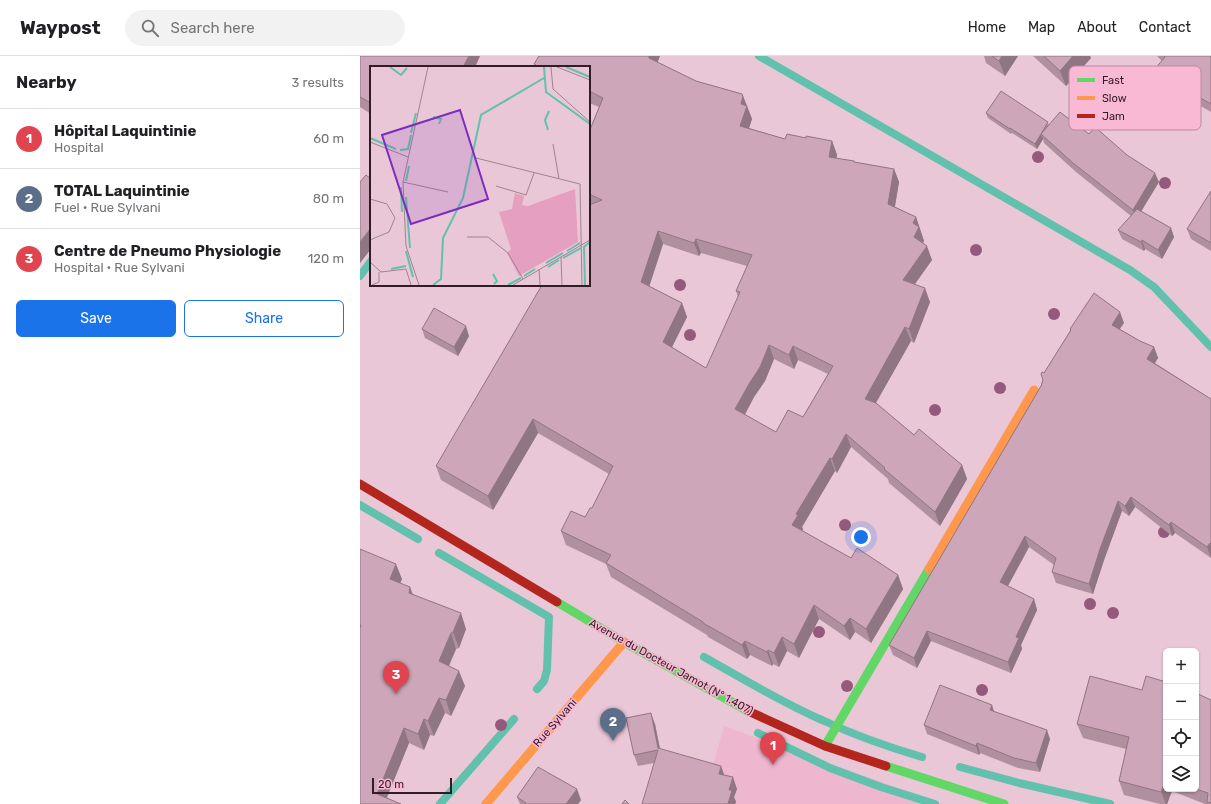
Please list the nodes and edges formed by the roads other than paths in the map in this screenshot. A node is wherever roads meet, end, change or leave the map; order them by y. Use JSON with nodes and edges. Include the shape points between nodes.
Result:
{"nodes":[{"id":1,"x":1034,"y":390,"type":"dead end"},
{"id":2,"x":360,"y":484,"type":"edge"},
{"id":3,"x":624,"y":642,"type":"junction"},
{"id":4,"x":825,"y":746,"type":"junction"},
{"id":5,"x":486,"y":804,"type":"edge"},
{"id":6,"x":1004,"y":804,"type":"edge"}],
"edges":[{"from":1,"to":4,"type":"main road"},
{"from":2,"to":3,"type":"main road","name":"Avenue du Docteur Jamot (N° 1.407)"},
{"from":3,"to":4,"type":"main road","name":"Avenue du Docteur Jamot (N° 1.407)","via":[[740,707]]},
{"from":3,"to":5,"type":"main road","name":"Rue Sylvani"},
{"from":4,"to":6,"type":"main road","name":"Avenue du Docteur Jamot (N° 1.407)"}]}
